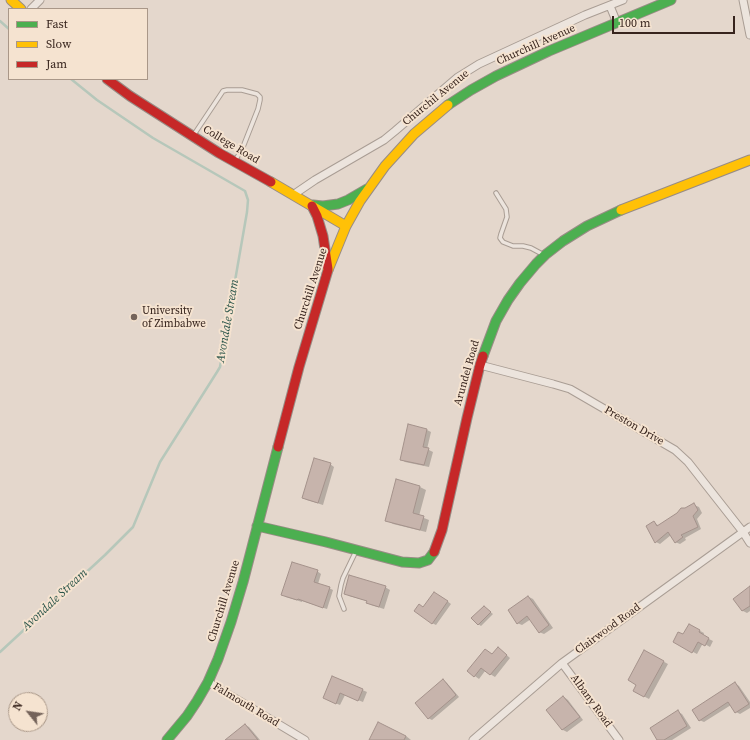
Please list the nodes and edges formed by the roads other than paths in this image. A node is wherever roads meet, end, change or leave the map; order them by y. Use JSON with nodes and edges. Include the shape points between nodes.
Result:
{"nodes":[{"id":1,"x":11,"y":0,"type":"edge"},
{"id":2,"x":40,"y":0,"type":"edge"},
{"id":3,"x":623,"y":0,"type":"edge"},
{"id":4,"x":671,"y":0,"type":"edge"},
{"id":5,"x":743,"y":0,"type":"edge"},
{"id":6,"x":610,"y":6,"type":"junction"},
{"id":7,"x":20,"y":8,"type":"edge"},
{"id":8,"x":32,"y":8,"type":"edge"},
{"id":9,"x":617,"y":23,"type":"junction"},
{"id":10,"x":750,"y":35,"type":"edge"},
{"id":11,"x":108,"y":80,"type":"edge"},
{"id":12,"x":192,"y":136,"type":"junction"},
{"id":13,"x":750,"y":160,"type":"edge"},
{"id":14,"x":234,"y":162,"type":"junction"},
{"id":15,"x":371,"y":187,"type":"junction"},
{"id":16,"x":496,"y":193,"type":"dead end"},
{"id":17,"x":293,"y":195,"type":"junction"},
{"id":18,"x":311,"y":205,"type":"junction"},
{"id":19,"x":346,"y":226,"type":"junction"},
{"id":20,"x":545,"y":255,"type":"junction"},
{"id":21,"x":328,"y":269,"type":"junction"},
{"id":22,"x":480,"y":365,"type":"junction"},
{"id":23,"x":257,"y":526,"type":"junction"},
{"id":24,"x":750,"y":528,"type":"edge"},
{"id":25,"x":743,"y":532,"type":"junction"},
{"id":26,"x":750,"y":543,"type":"edge"},
{"id":27,"x":356,"y":550,"type":"junction"},
{"id":28,"x":344,"y":609,"type":"dead end"},
{"id":29,"x":562,"y":663,"type":"junction"},
{"id":30,"x":208,"y":682,"type":"junction"},
{"id":31,"x":167,"y":740,"type":"edge"},
{"id":32,"x":305,"y":740,"type":"edge"},
{"id":33,"x":473,"y":740,"type":"edge"},
{"id":34,"x":620,"y":740,"type":"edge"}],
"edges":[{"from":1,"to":7,"type":"main road"},
{"from":2,"to":8,"type":"street"},
{"from":3,"to":6,"type":"street","name":"Churchil Avenue"},
{"from":4,"to":9,"type":"main road","name":"Churchill Avenue"},
{"from":5,"to":10,"type":"street"},
{"from":6,"to":9,"type":"street"},
{"from":6,"to":17,"type":"street","name":"Churchil Avenue","via":[[479,64],[458,77],[384,140]]},
{"from":9,"to":15,"type":"main road","name":"Churchill Avenue","via":[[549,51],[471,90],[430,119],[414,134],[385,166]]},
{"from":11,"to":12,"type":"main road","name":"College Road"},
{"from":12,"to":14,"type":"main road","name":"College Road"},
{"from":12,"to":14,"type":"lane","via":[[223,91],[242,90],[257,94],[260,97],[258,109],[243,147]]},
{"from":13,"to":20,"type":"main road","name":"Arundel Road","via":[[618,211],[587,226]]},
{"from":14,"to":17,"type":"main road","name":"College Road"},
{"from":15,"to":18,"type":"main road","via":[[338,204]]},
{"from":15,"to":19,"type":"main road","name":"Churchill Avenue"},
{"from":16,"to":20,"type":"lane","via":[[506,209],[507,217],[500,238],[513,246],[531,248]]},
{"from":17,"to":18,"type":"main road","name":"College Road"},
{"from":18,"to":19,"type":"main road","name":"College Road"},
{"from":18,"to":21,"type":"main road","via":[[323,236]]},
{"from":19,"to":21,"type":"main road","name":"Churchill Avenue"},
{"from":20,"to":22,"type":"main road","name":"Arundel Road","via":[[508,300],[496,321]]},
{"from":21,"to":23,"type":"main road","name":"Churchill Avenue"},
{"from":22,"to":25,"type":"street","name":"Preston Drive","via":[[570,389],[671,447],[688,462]]},
{"from":22,"to":27,"type":"main road","name":"Arundel Road","via":[[442,530],[433,554],[428,560],[412,563]]},
{"from":23,"to":27,"type":"main road","name":"Arundel Road"},
{"from":23,"to":30,"type":"main road","name":"Churchill Avenue","via":[[232,622]]},
{"from":24,"to":25,"type":"street","name":"Clairwood Road"},
{"from":25,"to":26,"type":"street","name":"Preston Drive"},
{"from":25,"to":29,"type":"street","name":"Clairwood Road"},
{"from":27,"to":28,"type":"lane","via":[[341,585],[339,596]]},
{"from":29,"to":33,"type":"street","name":"Clairwood Road"},
{"from":29,"to":34,"type":"street","name":"Albany Road"},
{"from":30,"to":31,"type":"main road","name":"Churchill Avenue","via":[[187,716]]},
{"from":30,"to":32,"type":"street","name":"Falmouth Road"}]}
